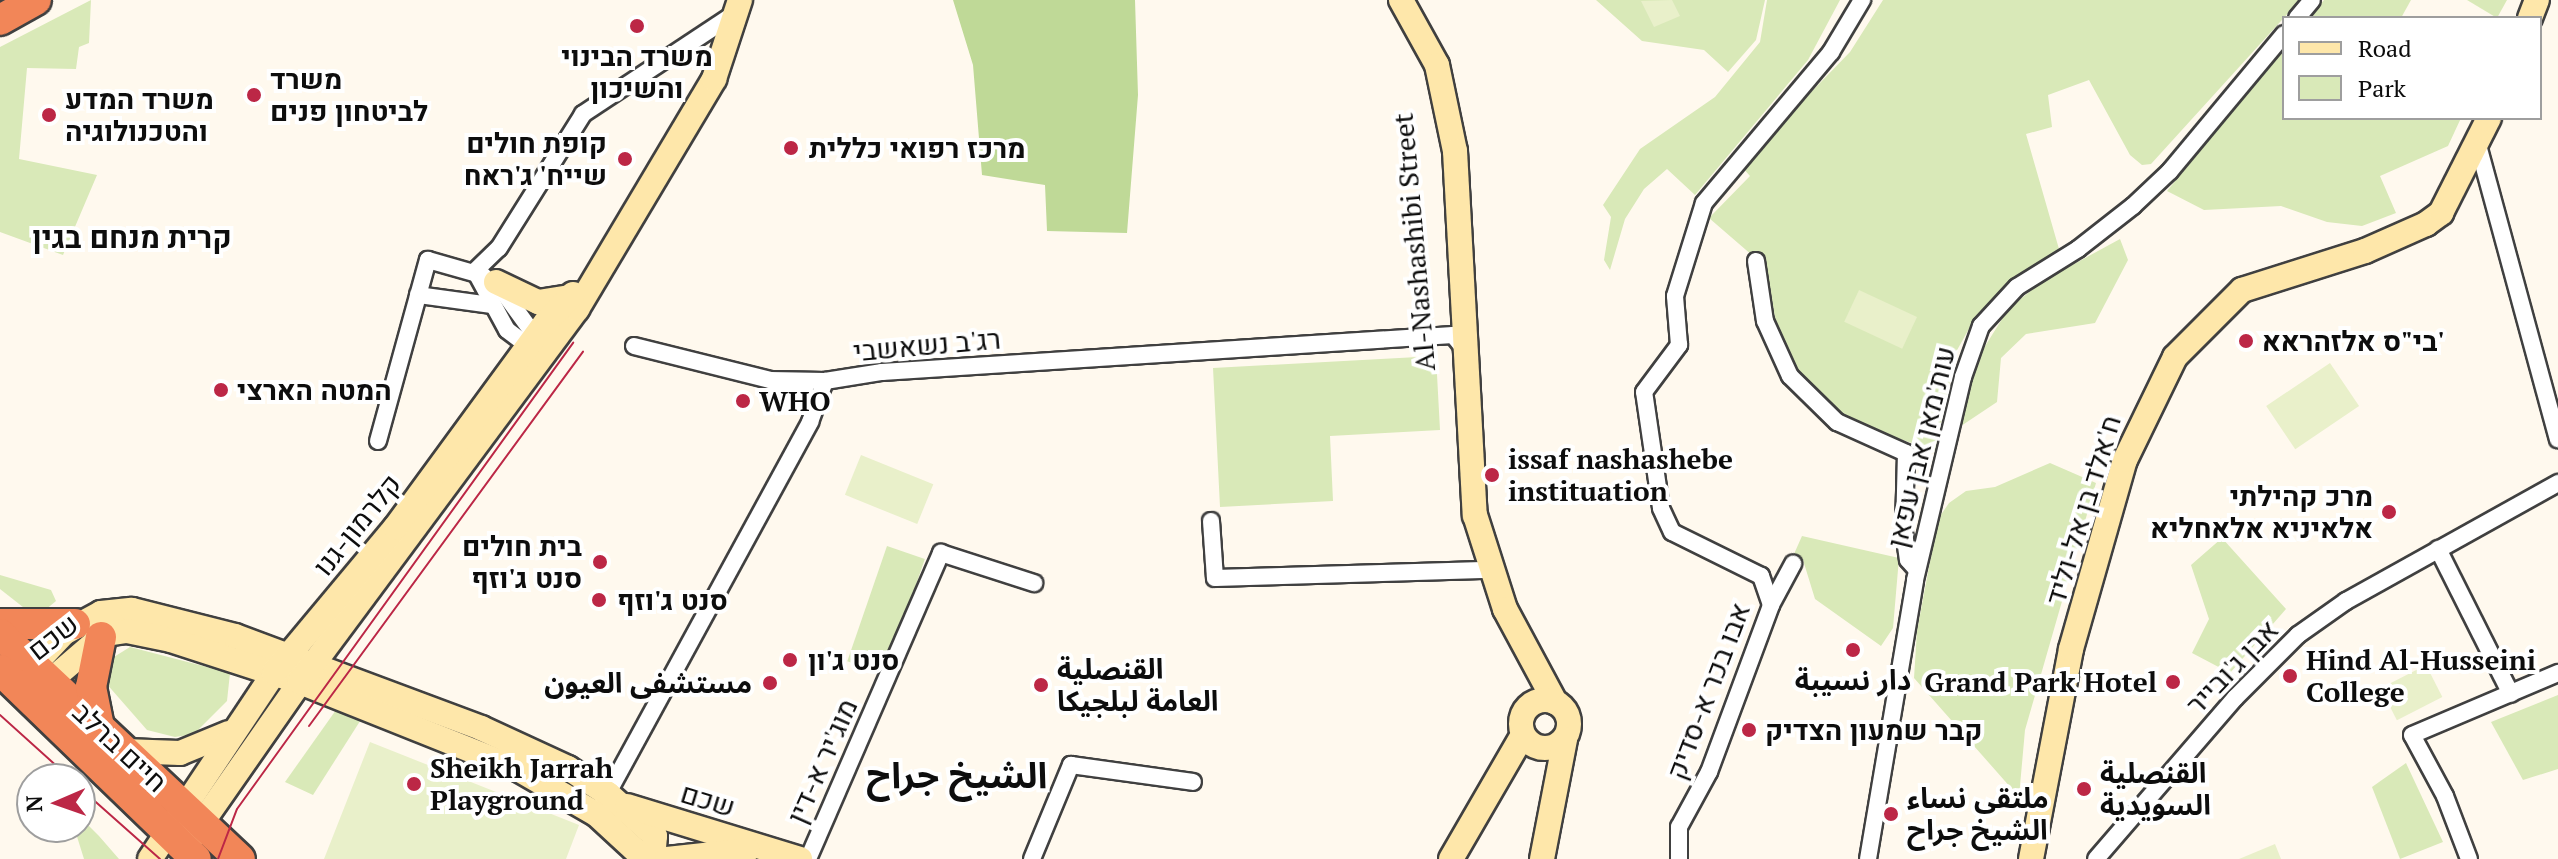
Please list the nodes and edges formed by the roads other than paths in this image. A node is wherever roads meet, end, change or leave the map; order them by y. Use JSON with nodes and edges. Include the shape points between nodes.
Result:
{"nodes":[{"id":1,"x":8,"y":0,"type":"edge"},
{"id":2,"x":36,"y":0,"type":"edge"},
{"id":3,"x":1381,"y":0,"type":"edge"},
{"id":4,"x":1401,"y":0,"type":"edge"},
{"id":5,"x":1862,"y":0,"type":"edge"},
{"id":6,"x":2312,"y":0,"type":"edge"},
{"id":7,"x":745,"y":3,"type":"edge"},
{"id":8,"x":0,"y":4,"type":"edge"},
{"id":9,"x":2299,"y":16,"type":"edge"},
{"id":10,"x":0,"y":20,"type":"edge"},
{"id":11,"x":2282,"y":36,"type":"edge"},
{"id":12,"x":2488,"y":120,"type":"edge"},
{"id":13,"x":2478,"y":145,"type":"junction"},
{"id":14,"x":1756,"y":261,"type":"dead end"},
{"id":15,"x":604,"y":265,"type":"junction"},
{"id":16,"x":487,"y":280,"type":"junction"},
{"id":17,"x":418,"y":295,"type":"junction"},
{"id":18,"x":570,"y":297,"type":"junction"},
{"id":19,"x":1460,"y":344,"type":"junction"},
{"id":20,"x":536,"y":345,"type":"junction"},
{"id":21,"x":634,"y":346,"type":"dead end"},
{"id":22,"x":825,"y":381,"type":"junction"},
{"id":23,"x":2558,"y":439,"type":"edge"},
{"id":24,"x":378,"y":441,"type":"dead end"},
{"id":25,"x":2558,"y":483,"type":"edge"},
{"id":26,"x":1211,"y":521,"type":"dead end"},
{"id":27,"x":2438,"y":549,"type":"junction"},
{"id":28,"x":1793,"y":564,"type":"dead end"},
{"id":29,"x":1491,"y":570,"type":"junction"},
{"id":30,"x":1917,"y":570,"type":"junction"},
{"id":31,"x":1034,"y":583,"type":"dead end"},
{"id":32,"x":1771,"y":605,"type":"junction"},
{"id":33,"x":0,"y":624,"type":"edge"},
{"id":34,"x":88,"y":631,"type":"junction"},
{"id":35,"x":0,"y":634,"type":"edge"},
{"id":36,"x":1520,"y":644,"type":"junction"},
{"id":37,"x":281,"y":664,"type":"junction"},
{"id":38,"x":0,"y":670,"type":"edge"},
{"id":39,"x":307,"y":673,"type":"junction"},
{"id":40,"x":2558,"y":673,"type":"edge"},
{"id":41,"x":36,"y":680,"type":"junction"},
{"id":42,"x":2511,"y":694,"type":"junction"},
{"id":43,"x":1555,"y":702,"type":"junction"},
{"id":44,"x":241,"y":720,"type":"junction"},
{"id":45,"x":99,"y":727,"type":"junction"},
{"id":46,"x":1527,"y":731,"type":"junction"},
{"id":47,"x":1565,"y":739,"type":"junction"},
{"id":48,"x":124,"y":751,"type":"junction"},
{"id":49,"x":1193,"y":782,"type":"dead end"},
{"id":50,"x":1555,"y":802,"type":"junction"},
{"id":51,"x":608,"y":804,"type":"junction"},
{"id":52,"x":193,"y":815,"type":"junction"},
{"id":53,"x":712,"y":832,"type":"junction"},
{"id":54,"x":181,"y":850,"type":"edge"},
{"id":55,"x":642,"y":852,"type":"edge"},
{"id":56,"x":790,"y":856,"type":"edge"},
{"id":57,"x":150,"y":859,"type":"edge"},
{"id":58,"x":240,"y":859,"type":"edge"},
{"id":59,"x":667,"y":859,"type":"edge"},
{"id":60,"x":808,"y":859,"type":"edge"},
{"id":61,"x":1032,"y":859,"type":"edge"},
{"id":62,"x":1451,"y":859,"type":"edge"},
{"id":63,"x":1542,"y":859,"type":"edge"},
{"id":64,"x":1679,"y":859,"type":"edge"},
{"id":65,"x":1868,"y":859,"type":"edge"},
{"id":66,"x":2031,"y":859,"type":"edge"},
{"id":67,"x":2096,"y":859,"type":"edge"},
{"id":68,"x":2469,"y":859,"type":"edge"}],
"edges":[{"from":1,"to":8,"type":"street"},
{"from":2,"to":10,"type":"highway"},
{"from":3,"to":19,"type":"street","name":"Al-Nashashibi Street","via":[[1415,52],[1433,102]]},
{"from":4,"to":19,"type":"street","name":"Al-Nashashibi Street","via":[[1427,44],[1448,104],[1459,191]]},
{"from":5,"to":32,"type":"street","name":"אבו בכר א-סדיק","via":[[1831,52],[1713,186],[1679,277],[1679,345],[1644,392],[1661,508],[1672,532],[1761,576]]},
{"from":6,"to":9,"type":"street"},
{"from":7,"to":15,"type":"street","name":"קלרמון-גנו","via":[[704,97]]},
{"from":7,"to":16,"type":"street","via":[[712,33],[599,99],[565,136]]},
{"from":11,"to":30,"type":"street","name":"עות'מאן אבן עפאן","via":[[2152,188],[2088,242],[2017,287],[1981,326],[1963,377]]},
{"from":12,"to":13,"type":"street","name":"ח'אלד בן אל-וליד"},
{"from":13,"to":23,"type":"street"},
{"from":13,"to":66,"type":"street","name":"ח'אלד בן אל-וליד","via":[[2441,213],[2426,224],[2365,251],[2242,290],[2175,357],[2125,460],[2071,649]]},
{"from":14,"to":30,"type":"street","via":[[1765,321],[1790,376],[1837,422],[1906,453],[1904,532],[1908,560]]},
{"from":15,"to":18,"type":"street","name":"קלרמון-גנו"},
{"from":15,"to":20,"type":"street","name":"קלרמון-גנו"},
{"from":16,"to":17,"type":"street"},
{"from":16,"to":17,"type":"street","via":[[428,260]]},
{"from":16,"to":18,"type":"street","via":[[538,302]]},
{"from":16,"to":20,"type":"street"},
{"from":16,"to":20,"type":"street"},
{"from":17,"to":24,"type":"street"},
{"from":18,"to":20,"type":"street","name":"קלרמון-גנו"},
{"from":19,"to":22,"type":"street","name":"רג'ב נשאשבי","via":[[1238,349],[882,372]]},
{"from":19,"to":29,"type":"street","name":"Al-Nashashibi Street","via":[[1475,515]]},
{"from":20,"to":37,"type":"street","name":"קלרמון-גנו"},
{"from":20,"to":39,"type":"street","name":"קלרמון-גנו"},
{"from":21,"to":22,"type":"street","via":[[770,380]]},
{"from":22,"to":51,"type":"street","name":"רג'ב נשאשבי","via":[[810,422]]},
{"from":25,"to":27,"type":"street","name":"אבן ג'ובייר"},
{"from":26,"to":29,"type":"street","via":[[1215,578]]},
{"from":27,"to":42,"type":"street"},
{"from":27,"to":67,"type":"street","name":"אבן ג'ובייר","via":[[2346,601],[2288,644]]},
{"from":28,"to":32,"type":"street"},
{"from":29,"to":36,"type":"street","name":"Al-Nashashibi Street"},
{"from":30,"to":65,"type":"street","name":"עות'מאן אבן עפאן"},
{"from":31,"to":60,"type":"street","name":"מוג'יר א-דין","via":[[941,553]]},
{"from":32,"to":64,"type":"street","name":"אבו בכר א-סדיק","via":[[1709,772],[1679,827]]},
{"from":33,"to":34,"type":"highway"},
{"from":34,"to":37,"type":"street","name":"שכם","via":[[101,613],[132,610]]},
{"from":34,"to":41,"type":"street","name":"שכם"},
{"from":34,"to":45,"type":"highway"},
{"from":35,"to":41,"type":"highway","name":"חיים ברלב"},
{"from":36,"to":43,"type":"street"},
{"from":36,"to":46,"type":"street"},
{"from":37,"to":39,"type":"street","name":"שכם"},
{"from":37,"to":44,"type":"street","name":"קלרמון-גנו"},
{"from":38,"to":41,"type":"highway","name":"חיים ברלב"},
{"from":39,"to":51,"type":"street","name":"שכם"},
{"from":39,"to":52,"type":"street","name":"קלרמון-גנו"},
{"from":40,"to":42,"type":"street"},
{"from":41,"to":45,"type":"highway","name":"חיים ברלב"},
{"from":41,"to":54,"type":"highway","name":"חיים ברלב"},
{"from":42,"to":68,"type":"street","via":[[2412,735],[2445,796]]},
{"from":43,"to":46,"type":"street","via":[[1534,702]]},
{"from":43,"to":47,"type":"street","via":[[1568,718]]},
{"from":44,"to":48,"type":"street","via":[[220,739],[194,751],[152,756]]},
{"from":44,"to":52,"type":"street","name":"קלרמון-גנו"},
{"from":45,"to":48,"type":"highway","name":"חיים ברלב"},
{"from":46,"to":47,"type":"street","via":[[1554,747]]},
{"from":46,"to":50,"type":"street","via":[[1549,772]]},
{"from":46,"to":62,"type":"street"},
{"from":47,"to":50,"type":"street"},
{"from":48,"to":52,"type":"highway","name":"חיים ברלב"},
{"from":49,"to":61,"type":"street","via":[[1071,765]]},
{"from":50,"to":63,"type":"street"},
{"from":51,"to":53,"type":"street","name":"שכם"},
{"from":51,"to":55,"type":"street","name":"שכם"},
{"from":52,"to":54,"type":"street"},
{"from":52,"to":58,"type":"highway","name":"חיים ברלב"},
{"from":53,"to":55,"type":"street"},
{"from":53,"to":56,"type":"street","name":"שכם"},
{"from":54,"to":57,"type":"street"},
{"from":56,"to":59,"type":"street","name":"שכם","via":[[716,851]]}]}
